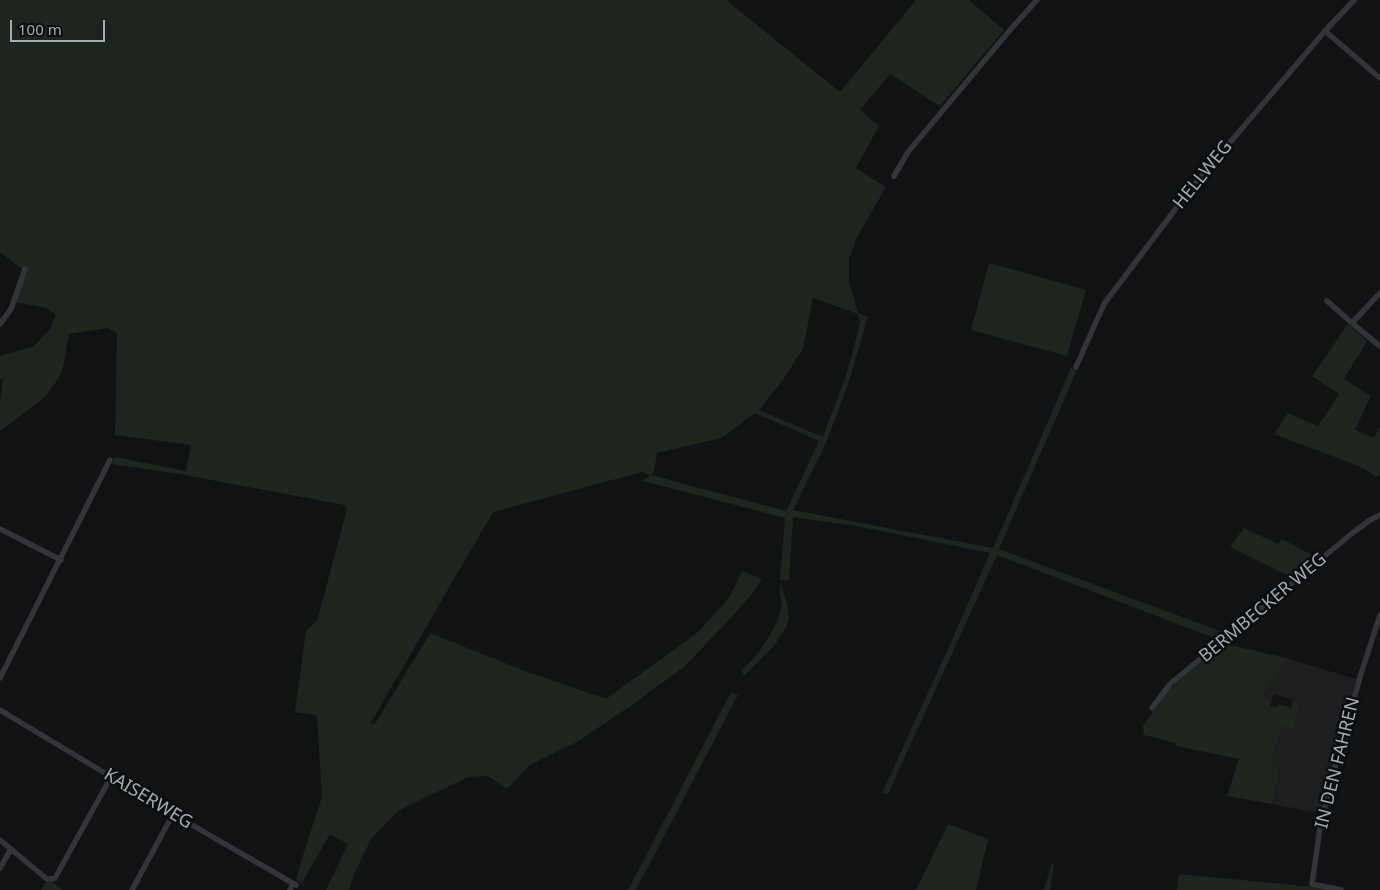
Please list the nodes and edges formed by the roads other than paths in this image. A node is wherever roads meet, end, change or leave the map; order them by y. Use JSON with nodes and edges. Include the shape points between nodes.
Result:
{"nodes":[{"id":1,"x":1037,"y":0,"type":"edge"},
{"id":2,"x":1354,"y":0,"type":"edge"},
{"id":3,"x":1325,"y":31,"type":"junction"},
{"id":4,"x":1380,"y":78,"type":"edge"},
{"id":5,"x":894,"y":176,"type":"dead end"},
{"id":6,"x":24,"y":269,"type":"dead end"},
{"id":7,"x":1380,"y":293,"type":"edge"},
{"id":8,"x":1326,"y":301,"type":"dead end"},
{"id":9,"x":1352,"y":323,"type":"junction"},
{"id":10,"x":0,"y":324,"type":"edge"},
{"id":11,"x":1380,"y":346,"type":"edge"},
{"id":12,"x":1076,"y":367,"type":"dead end"},
{"id":13,"x":110,"y":460,"type":"dead end"},
{"id":14,"x":1380,"y":515,"type":"edge"},
{"id":15,"x":0,"y":529,"type":"edge"},
{"id":16,"x":60,"y":560,"type":"junction"},
{"id":17,"x":1380,"y":615,"type":"edge"},
{"id":18,"x":0,"y":678,"type":"edge"},
{"id":19,"x":1152,"y":708,"type":"dead end"},
{"id":20,"x":0,"y":710,"type":"edge"},
{"id":21,"x":111,"y":777,"type":"junction"},
{"id":22,"x":173,"y":814,"type":"junction"},
{"id":23,"x":0,"y":840,"type":"edge"},
{"id":24,"x":11,"y":849,"type":"junction"},
{"id":25,"x":0,"y":868,"type":"edge"},
{"id":26,"x":132,"y":890,"type":"edge"},
{"id":27,"x":290,"y":890,"type":"edge"},
{"id":28,"x":1341,"y":890,"type":"edge"}],
"edges":[{"from":1,"to":5,"type":"street","via":[[908,152]]},
{"from":2,"to":3,"type":"street","name":"HELLWEG"},
{"from":3,"to":4,"type":"street"},
{"from":3,"to":12,"type":"street","name":"HELLWEG","via":[[1192,187],[1104,304]]},
{"from":6,"to":10,"type":"street","via":[[11,309]]},
{"from":7,"to":9,"type":"street"},
{"from":8,"to":9,"type":"street"},
{"from":9,"to":11,"type":"street"},
{"from":13,"to":16,"type":"street"},
{"from":14,"to":19,"type":"street","name":"BERMBECKER WEG","via":[[1350,535],[1170,684]]},
{"from":15,"to":16,"type":"street"},
{"from":16,"to":18,"type":"street"},
{"from":17,"to":28,"type":"street","name":"IN DEN FAHREN","via":[[1330,785],[1312,884]]},
{"from":20,"to":21,"type":"street","name":"KAISERWEG"},
{"from":21,"to":22,"type":"street","name":"KAISERWEG"},
{"from":21,"to":24,"type":"street","via":[[54,878],[48,879]]},
{"from":22,"to":26,"type":"street"},
{"from":22,"to":27,"type":"street","name":"KAISERWEG","via":[[294,884]]},
{"from":23,"to":24,"type":"street"},
{"from":24,"to":25,"type":"street"}]}
